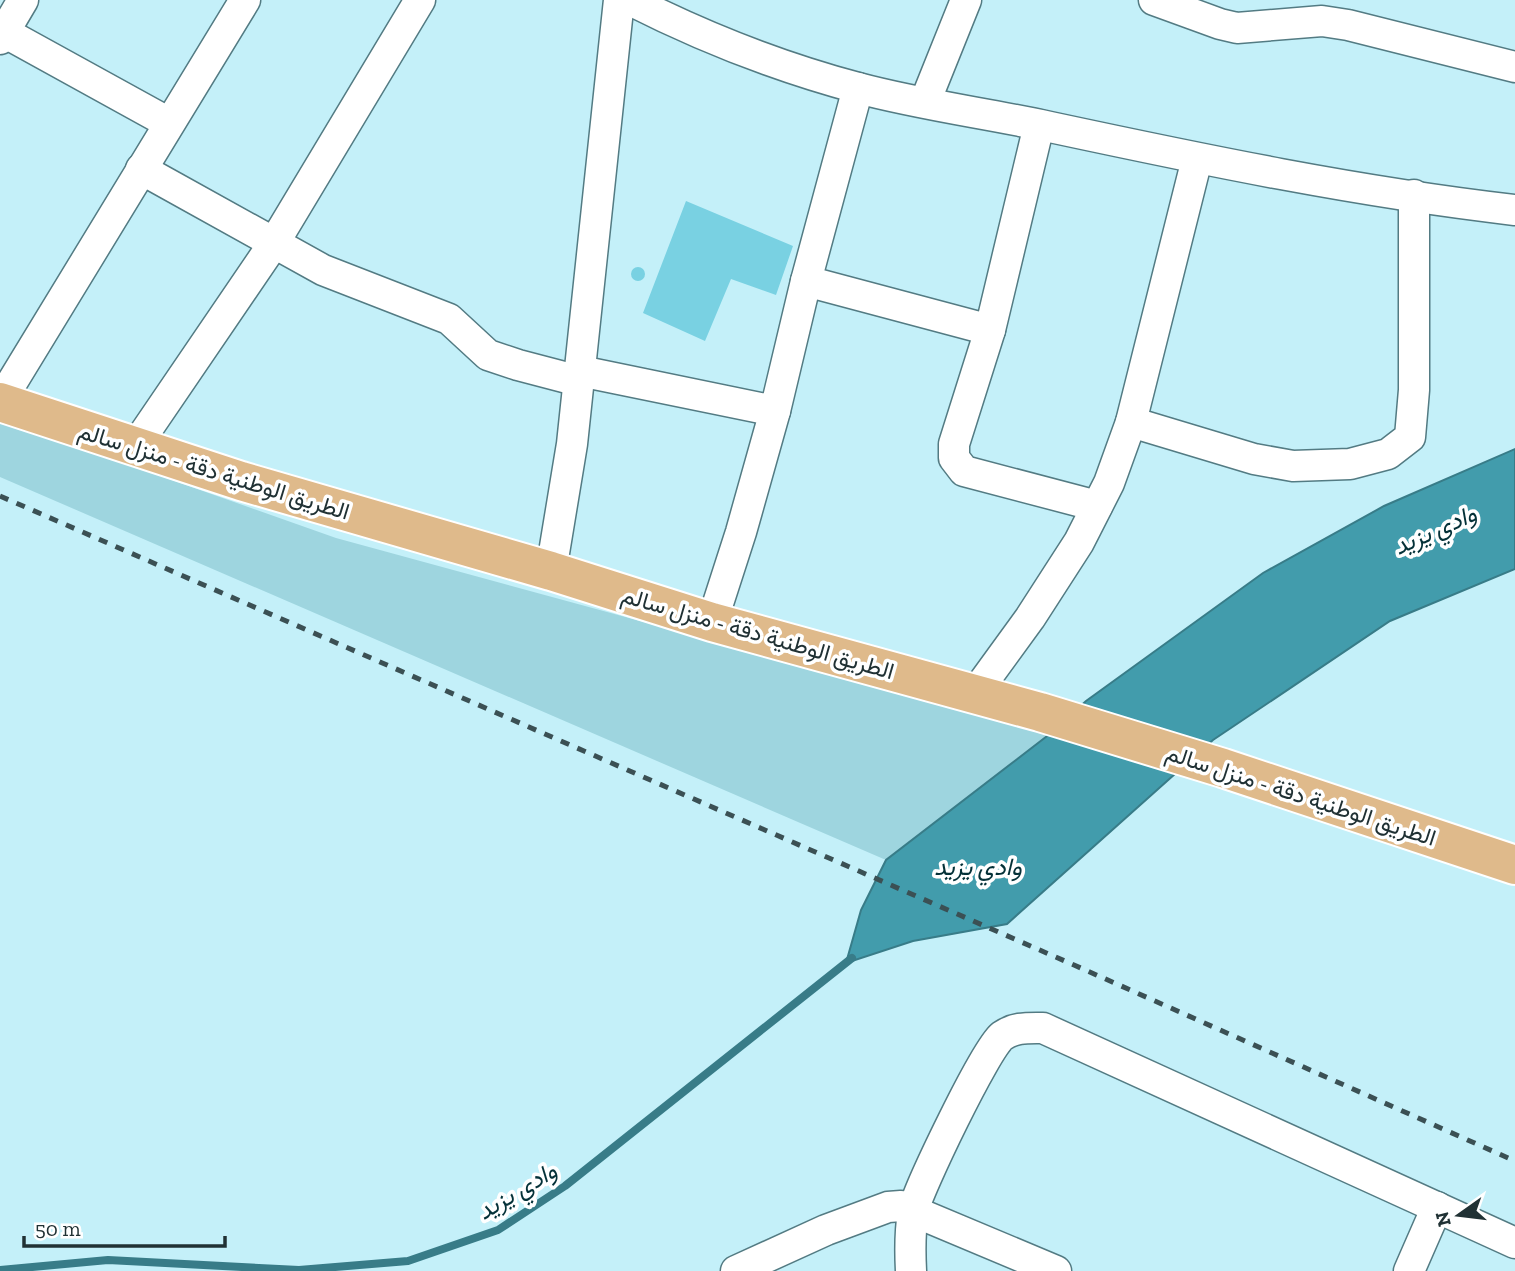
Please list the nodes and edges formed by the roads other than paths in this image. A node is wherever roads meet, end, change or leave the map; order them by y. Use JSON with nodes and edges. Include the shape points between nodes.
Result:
{"nodes":[{"id":1,"x":23,"y":0,"type":"edge"},
{"id":2,"x":245,"y":0,"type":"edge"},
{"id":3,"x":421,"y":0,"type":"edge"},
{"id":4,"x":619,"y":0,"type":"edge"},
{"id":5,"x":630,"y":0,"type":"edge"},
{"id":6,"x":966,"y":0,"type":"edge"},
{"id":7,"x":1154,"y":0,"type":"edge"},
{"id":8,"x":1,"y":33,"type":"edge"},
{"id":9,"x":1515,"y":67,"type":"edge"},
{"id":10,"x":858,"y":88,"type":"junction"},
{"id":11,"x":925,"y":102,"type":"junction"},
{"id":12,"x":169,"y":123,"type":"junction"},
{"id":13,"x":1039,"y":125,"type":"junction"},
{"id":14,"x":1197,"y":159,"type":"junction"},
{"id":15,"x":141,"y":169,"type":"junction"},
{"id":16,"x":1414,"y":195,"type":"junction"},
{"id":17,"x":1515,"y":210,"type":"edge"},
{"id":18,"x":274,"y":243,"type":"junction"},
{"id":19,"x":806,"y":281,"type":"junction"},
{"id":20,"x":990,"y":330,"type":"junction"},
{"id":21,"x":580,"y":376,"type":"junction"},
{"id":22,"x":0,"y":402,"type":"edge"},
{"id":23,"x":775,"y":411,"type":"junction"},
{"id":24,"x":1131,"y":422,"type":"junction"},
{"id":25,"x":135,"y":447,"type":"junction"},
{"id":26,"x":1097,"y":506,"type":"junction"},
{"id":27,"x":551,"y":571,"type":"junction"},
{"id":28,"x":712,"y":622,"type":"junction"},
{"id":29,"x":974,"y":695,"type":"junction"},
{"id":30,"x":1515,"y":864,"type":"edge"},
{"id":31,"x":1437,"y":1207,"type":"junction"},
{"id":32,"x":914,"y":1210,"type":"junction"},
{"id":33,"x":1515,"y":1242,"type":"edge"},
{"id":34,"x":736,"y":1271,"type":"edge"},
{"id":35,"x":911,"y":1271,"type":"edge"},
{"id":36,"x":1056,"y":1271,"type":"edge"},
{"id":37,"x":1409,"y":1271,"type":"edge"}],
"edges":[{"from":1,"to":8,"type":"street"},
{"from":2,"to":12,"type":"street"},
{"from":3,"to":18,"type":"street"},
{"from":4,"to":21,"type":"street"},
{"from":5,"to":10,"type":"street","via":[[709,38]]},
{"from":6,"to":11,"type":"street"},
{"from":7,"to":9,"type":"street","via":[[1237,28],[1322,21],[1348,24]]},
{"from":8,"to":12,"type":"street"},
{"from":10,"to":11,"type":"street"},
{"from":10,"to":19,"type":"street"},
{"from":11,"to":13,"type":"street"},
{"from":12,"to":15,"type":"street"},
{"from":13,"to":14,"type":"street"},
{"from":13,"to":20,"type":"street"},
{"from":14,"to":16,"type":"street"},
{"from":14,"to":24,"type":"street"},
{"from":15,"to":18,"type":"street"},
{"from":15,"to":22,"type":"street"},
{"from":16,"to":17,"type":"street"},
{"from":16,"to":24,"type":"street","via":[[1410,437],[1388,454],[1350,464],[1293,466]]},
{"from":18,"to":21,"type":"street","via":[[359,286],[442,315],[488,355]]},
{"from":18,"to":25,"type":"street"},
{"from":19,"to":20,"type":"street"},
{"from":19,"to":23,"type":"street"},
{"from":20,"to":26,"type":"street","via":[[954,444],[954,457],[964,471]]},
{"from":21,"to":23,"type":"street"},
{"from":21,"to":27,"type":"street"},
{"from":22,"to":25,"type":"main road","name":"الطريق الوطنية دقة - منزل سالم"},
{"from":23,"to":28,"type":"street"},
{"from":24,"to":26,"type":"street"},
{"from":25,"to":27,"type":"main road","name":"الطريق الوطنية دقة - منزل سالم"},
{"from":26,"to":29,"type":"street","via":[[1030,618]]},
{"from":27,"to":28,"type":"main road","name":"الطريق الوطنية دقة - منزل سالم"},
{"from":28,"to":29,"type":"main road","name":"الطريق الوطنية دقة - منزل سالم"},
{"from":29,"to":30,"type":"main road","name":"الطريق الوطنية دقة - منزل سالم","via":[[1223,768]]},
{"from":31,"to":32,"type":"street","via":[[1043,1028],[1018,1028],[1000,1037],[984,1059]]},
{"from":31,"to":33,"type":"street"},
{"from":31,"to":37,"type":"street"},
{"from":32,"to":34,"type":"street","via":[[888,1207]]},
{"from":32,"to":35,"type":"street"},
{"from":32,"to":36,"type":"street"}]}
